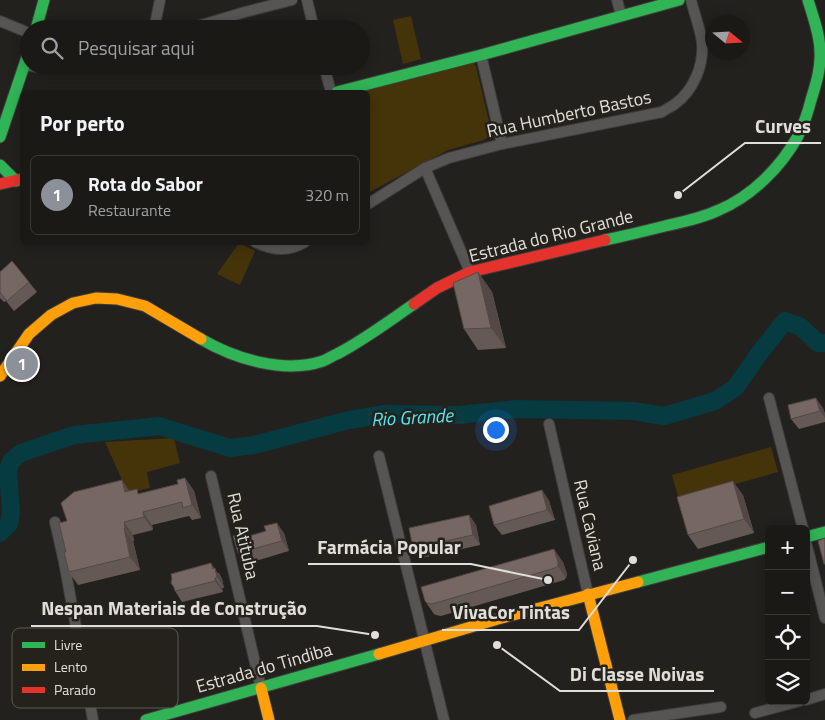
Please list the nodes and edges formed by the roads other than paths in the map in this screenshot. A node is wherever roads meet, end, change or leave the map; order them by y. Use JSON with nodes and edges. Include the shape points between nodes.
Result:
{"nodes":[{"id":1,"x":44,"y":0,"type":"edge"},
{"id":2,"x":160,"y":0,"type":"edge"},
{"id":3,"x":248,"y":0,"type":"edge"},
{"id":4,"x":292,"y":0,"type":"edge"},
{"id":5,"x":307,"y":0,"type":"edge"},
{"id":6,"x":617,"y":0,"type":"edge"},
{"id":7,"x":679,"y":0,"type":"edge"},
{"id":8,"x":691,"y":0,"type":"edge"},
{"id":9,"x":808,"y":0,"type":"edge"},
{"id":10,"x":245,"y":12,"type":"junction"},
{"id":11,"x":621,"y":16,"type":"junction"},
{"id":12,"x":38,"y":20,"type":"edge"},
{"id":13,"x":156,"y":20,"type":"edge"},
{"id":14,"x":218,"y":20,"type":"edge"},
{"id":15,"x":312,"y":20,"type":"edge"},
{"id":16,"x":0,"y":21,"type":"edge"},
{"id":17,"x":20,"y":29,"type":"edge"},
{"id":18,"x":481,"y":55,"type":"junction"},
{"id":19,"x":20,"y":73,"type":"edge"},
{"id":20,"x":21,"y":75,"type":"edge"},
{"id":21,"x":326,"y":75,"type":"edge"},
{"id":22,"x":330,"y":90,"type":"edge"},
{"id":23,"x":345,"y":90,"type":"edge"},
{"id":24,"x":0,"y":103,"type":"edge"},
{"id":25,"x":0,"y":137,"type":"edge"},
{"id":26,"x":502,"y":144,"type":"junction"},
{"id":27,"x":0,"y":164,"type":"edge"},
{"id":28,"x":425,"y":168,"type":"junction"},
{"id":29,"x":19,"y":180,"type":"edge"},
{"id":30,"x":0,"y":184,"type":"edge"},
{"id":31,"x":370,"y":203,"type":"edge"},
{"id":32,"x":262,"y":245,"type":"edge"},
{"id":33,"x":300,"y":245,"type":"edge"},
{"id":34,"x":470,"y":272,"type":"junction"},
{"id":35,"x":0,"y":376,"type":"edge"},
{"id":36,"x":769,"y":398,"type":"dead end"},
{"id":37,"x":549,"y":424,"type":"dead end"},
{"id":38,"x":379,"y":456,"type":"dead end"},
{"id":39,"x":211,"y":476,"type":"dead end"},
{"id":40,"x":55,"y":522,"type":"dead end"},
{"id":41,"x":802,"y":525,"type":"edge"},
{"id":42,"x":825,"y":532,"type":"edge"},
{"id":43,"x":810,"y":536,"type":"edge"},
{"id":44,"x":765,"y":548,"type":"edge"},
{"id":45,"x":810,"y":558,"type":"edge"},
{"id":46,"x":588,"y":594,"type":"junction"},
{"id":47,"x":825,"y":618,"type":"edge"},
{"id":48,"x":76,"y":628,"type":"edge"},
{"id":49,"x":424,"y":640,"type":"junction"},
{"id":50,"x":261,"y":688,"type":"junction"},
{"id":51,"x":825,"y":694,"type":"edge"},
{"id":52,"x":810,"y":699,"type":"edge"},
{"id":53,"x":786,"y":705,"type":"edge"},
{"id":54,"x":721,"y":707,"type":"dead end"},
{"id":55,"x":755,"y":714,"type":"dead end"},
{"id":56,"x":146,"y":720,"type":"edge"},
{"id":57,"x":269,"y":720,"type":"edge"},
{"id":58,"x":444,"y":720,"type":"edge"},
{"id":59,"x":620,"y":720,"type":"edge"},
{"id":60,"x":633,"y":720,"type":"edge"}],
"edges":[{"from":1,"to":12,"type":"street"},
{"from":2,"to":13,"type":"street"},
{"from":3,"to":10,"type":"street"},
{"from":4,"to":10,"type":"street"},
{"from":5,"to":15,"type":"street"},
{"from":6,"to":11,"type":"street"},
{"from":7,"to":11,"type":"street"},
{"from":8,"to":26,"type":"street","name":"Rua Humberto Bastos","via":[[702,40],[702,55],[692,86],[674,104],[662,112]]},
{"from":9,"to":34,"type":"street","name":"Estrada do Rio Grande","via":[[820,45],[815,91],[804,124],[792,145],[778,164],[748,193],[727,207],[688,221]]},
{"from":10,"to":14,"type":"street"},
{"from":11,"to":18,"type":"street"},
{"from":16,"to":17,"type":"street"},
{"from":18,"to":23,"type":"street"},
{"from":18,"to":26,"type":"street"},
{"from":19,"to":24,"type":"street"},
{"from":20,"to":25,"type":"street"},
{"from":21,"to":22,"type":"street"},
{"from":26,"to":28,"type":"street","name":"Rua Humberto Bastos"},
{"from":27,"to":29,"type":"street","via":[[10,176]]},
{"from":28,"to":31,"type":"street","name":"Rua Humberto Bastos"},
{"from":28,"to":34,"type":"street"},
{"from":29,"to":30,"type":"street"},
{"from":32,"to":33,"type":"street","via":[[285,249]]},
{"from":34,"to":35,"type":"street","name":"Estrada do Rio Grande","via":[[437,288],[351,347],[323,361],[295,366],[267,364],[240,357],[215,347],[145,306],[96,298],[73,303],[29,334]]},
{"from":36,"to":41,"type":"street"},
{"from":37,"to":46,"type":"street","name":"Rua Caviana"},
{"from":38,"to":49,"type":"street"},
{"from":39,"to":50,"type":"street","name":"Rua Atituba"},
{"from":40,"to":48,"type":"street"},
{"from":42,"to":43,"type":"street"},
{"from":44,"to":46,"type":"street","name":"Estrada do Tindiba"},
{"from":45,"to":47,"type":"street"},
{"from":46,"to":49,"type":"street","name":"Estrada do Tindiba"},
{"from":46,"to":59,"type":"street","name":"Rua Caviana"},
{"from":49,"to":50,"type":"street","name":"Estrada do Tindiba"},
{"from":49,"to":58,"type":"street"},
{"from":50,"to":56,"type":"street","name":"Estrada do Tindiba"},
{"from":50,"to":57,"type":"street","name":"Rua Atituba"},
{"from":51,"to":52,"type":"street"},
{"from":53,"to":55,"type":"street"},
{"from":54,"to":60,"type":"street"}]}
